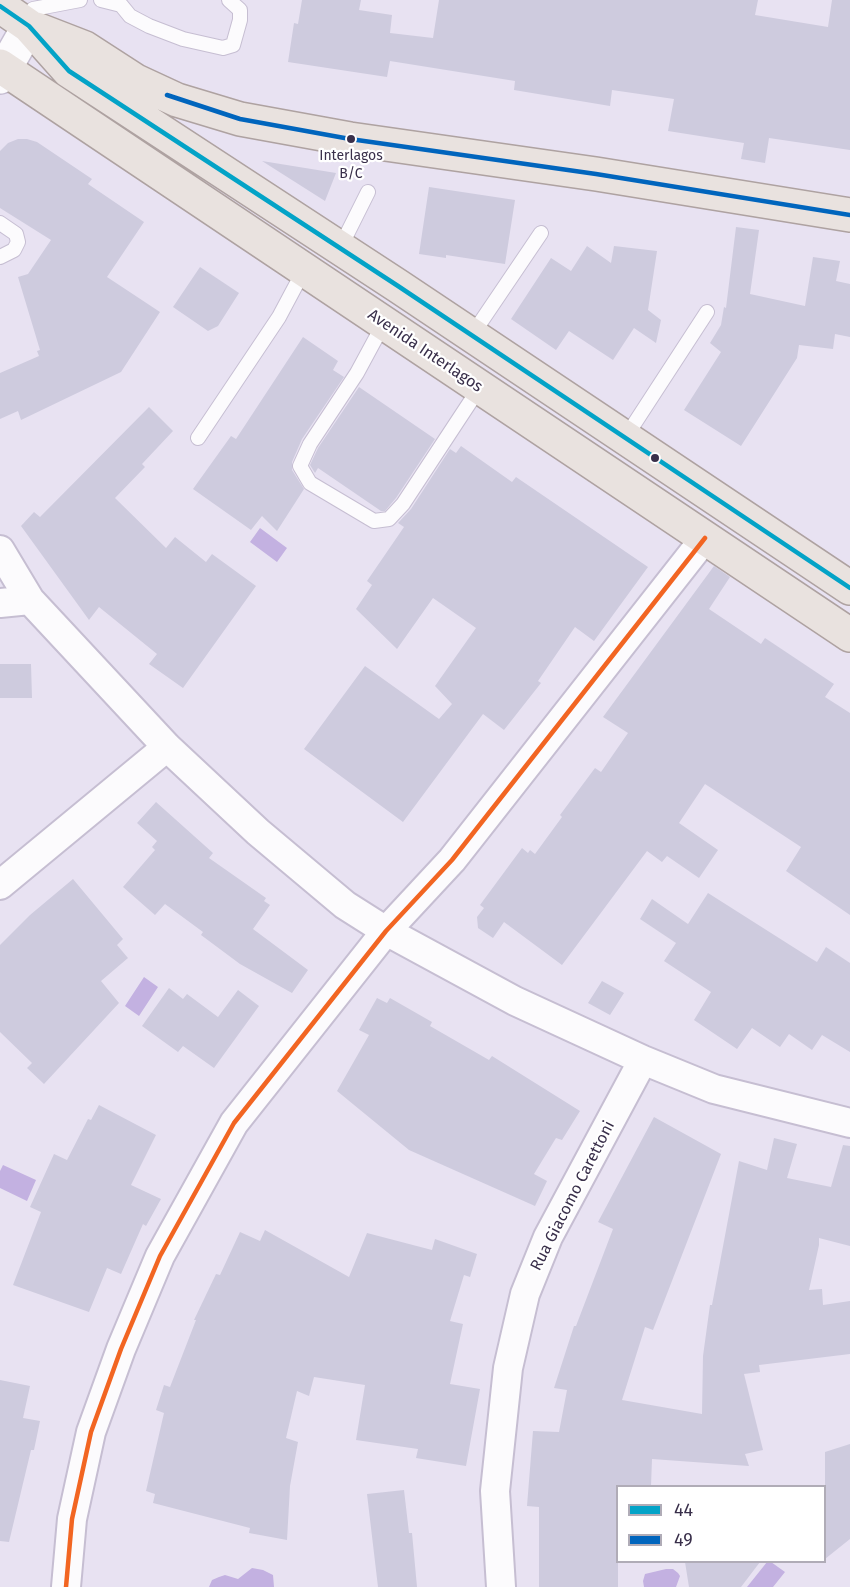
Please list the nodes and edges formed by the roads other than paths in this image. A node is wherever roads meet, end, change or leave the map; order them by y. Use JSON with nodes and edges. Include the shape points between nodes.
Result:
{"nodes":[{"id":1,"x":80,"y":0,"type":"edge"},
{"id":2,"x":100,"y":0,"type":"edge"},
{"id":3,"x":229,"y":0,"type":"edge"},
{"id":4,"x":63,"y":2,"type":"edge"},
{"id":5,"x":125,"y":2,"type":"edge"},
{"id":6,"x":0,"y":6,"type":"edge"},
{"id":7,"x":32,"y":12,"type":"edge"},
{"id":8,"x":2,"y":70,"type":"edge"},
{"id":9,"x":368,"y":192,"type":"dead end"},
{"id":10,"x":850,"y":215,"type":"edge"},
{"id":11,"x":0,"y":223,"type":"edge"},
{"id":12,"x":541,"y":233,"type":"dead end"},
{"id":13,"x":340,"y":248,"type":"junction"},
{"id":14,"x":0,"y":257,"type":"edge"},
{"id":15,"x":304,"y":270,"type":"junction"},
{"id":16,"x":707,"y":312,"type":"dead end"},
{"id":17,"x":384,"y":323,"type":"junction"},
{"id":18,"x":472,"y":335,"type":"junction"},
{"id":19,"x":480,"y":387,"type":"junction"},
{"id":20,"x":198,"y":438,"type":"dead end"},
{"id":21,"x":625,"y":438,"type":"junction"},
{"id":22,"x":705,"y":538,"type":"junction"},
{"id":23,"x":0,"y":550,"type":"edge"},
{"id":24,"x":850,"y":588,"type":"edge"},
{"id":25,"x":30,"y":600,"type":"junction"},
{"id":26,"x":0,"y":603,"type":"edge"},
{"id":27,"x":850,"y":635,"type":"edge"},
{"id":28,"x":167,"y":747,"type":"junction"},
{"id":29,"x":0,"y":885,"type":"edge"},
{"id":30,"x":386,"y":931,"type":"junction"},
{"id":31,"x":643,"y":1060,"type":"junction"},
{"id":32,"x":850,"y":1123,"type":"edge"},
{"id":33,"x":66,"y":1587,"type":"edge"},
{"id":34,"x":501,"y":1587,"type":"edge"}],
"edges":[{"from":1,"to":4,"type":"lane"},
{"from":2,"to":5,"type":"lane"},
{"from":3,"to":5,"type":"lane","via":[[240,10],[240,20],[233,45],[223,48],[149,26],[130,16]]},
{"from":4,"to":7,"type":"lane"},
{"from":6,"to":7,"type":"main road"},
{"from":7,"to":8,"type":"main road"},
{"from":7,"to":10,"type":"main road","via":[[136,81],[177,100],[240,119]]},
{"from":7,"to":13,"type":"main road","via":[[69,71]]},
{"from":8,"to":15,"type":"main road","name":"Avenida Interlagos"},
{"from":9,"to":13,"type":"lane"},
{"from":11,"to":14,"type":"lane","via":[[16,234],[18,242],[14,250]]},
{"from":12,"to":18,"type":"lane"},
{"from":13,"to":18,"type":"main road"},
{"from":15,"to":17,"type":"main road","name":"Avenida Interlagos"},
{"from":15,"to":20,"type":"lane","via":[[279,317]]},
{"from":16,"to":21,"type":"lane"},
{"from":17,"to":19,"type":"main road","name":"Avenida Interlagos"},
{"from":17,"to":19,"type":"lane","via":[[357,373],[310,444],[300,466],[310,483],[374,521],[389,519],[403,504]]},
{"from":18,"to":21,"type":"main road"},
{"from":19,"to":22,"type":"main road","name":"Avenida Interlagos"},
{"from":21,"to":24,"type":"main road"},
{"from":22,"to":27,"type":"main road","name":"Avenida Interlagos"},
{"from":22,"to":30,"type":"street","via":[[452,860]]},
{"from":23,"to":25,"type":"street"},
{"from":25,"to":26,"type":"street"},
{"from":25,"to":28,"type":"street"},
{"from":28,"to":29,"type":"street"},
{"from":28,"to":30,"type":"street","via":[[258,832],[345,905]]},
{"from":30,"to":31,"type":"street","via":[[515,1001]]},
{"from":30,"to":33,"type":"street","via":[[234,1123],[160,1256],[91,1432],[72,1519]]},
{"from":31,"to":32,"type":"street","via":[[714,1089]]},
{"from":31,"to":34,"type":"street","name":"Rua Giacomo Carettoni","via":[[548,1238],[525,1294],[508,1368],[495,1491]]}]}
